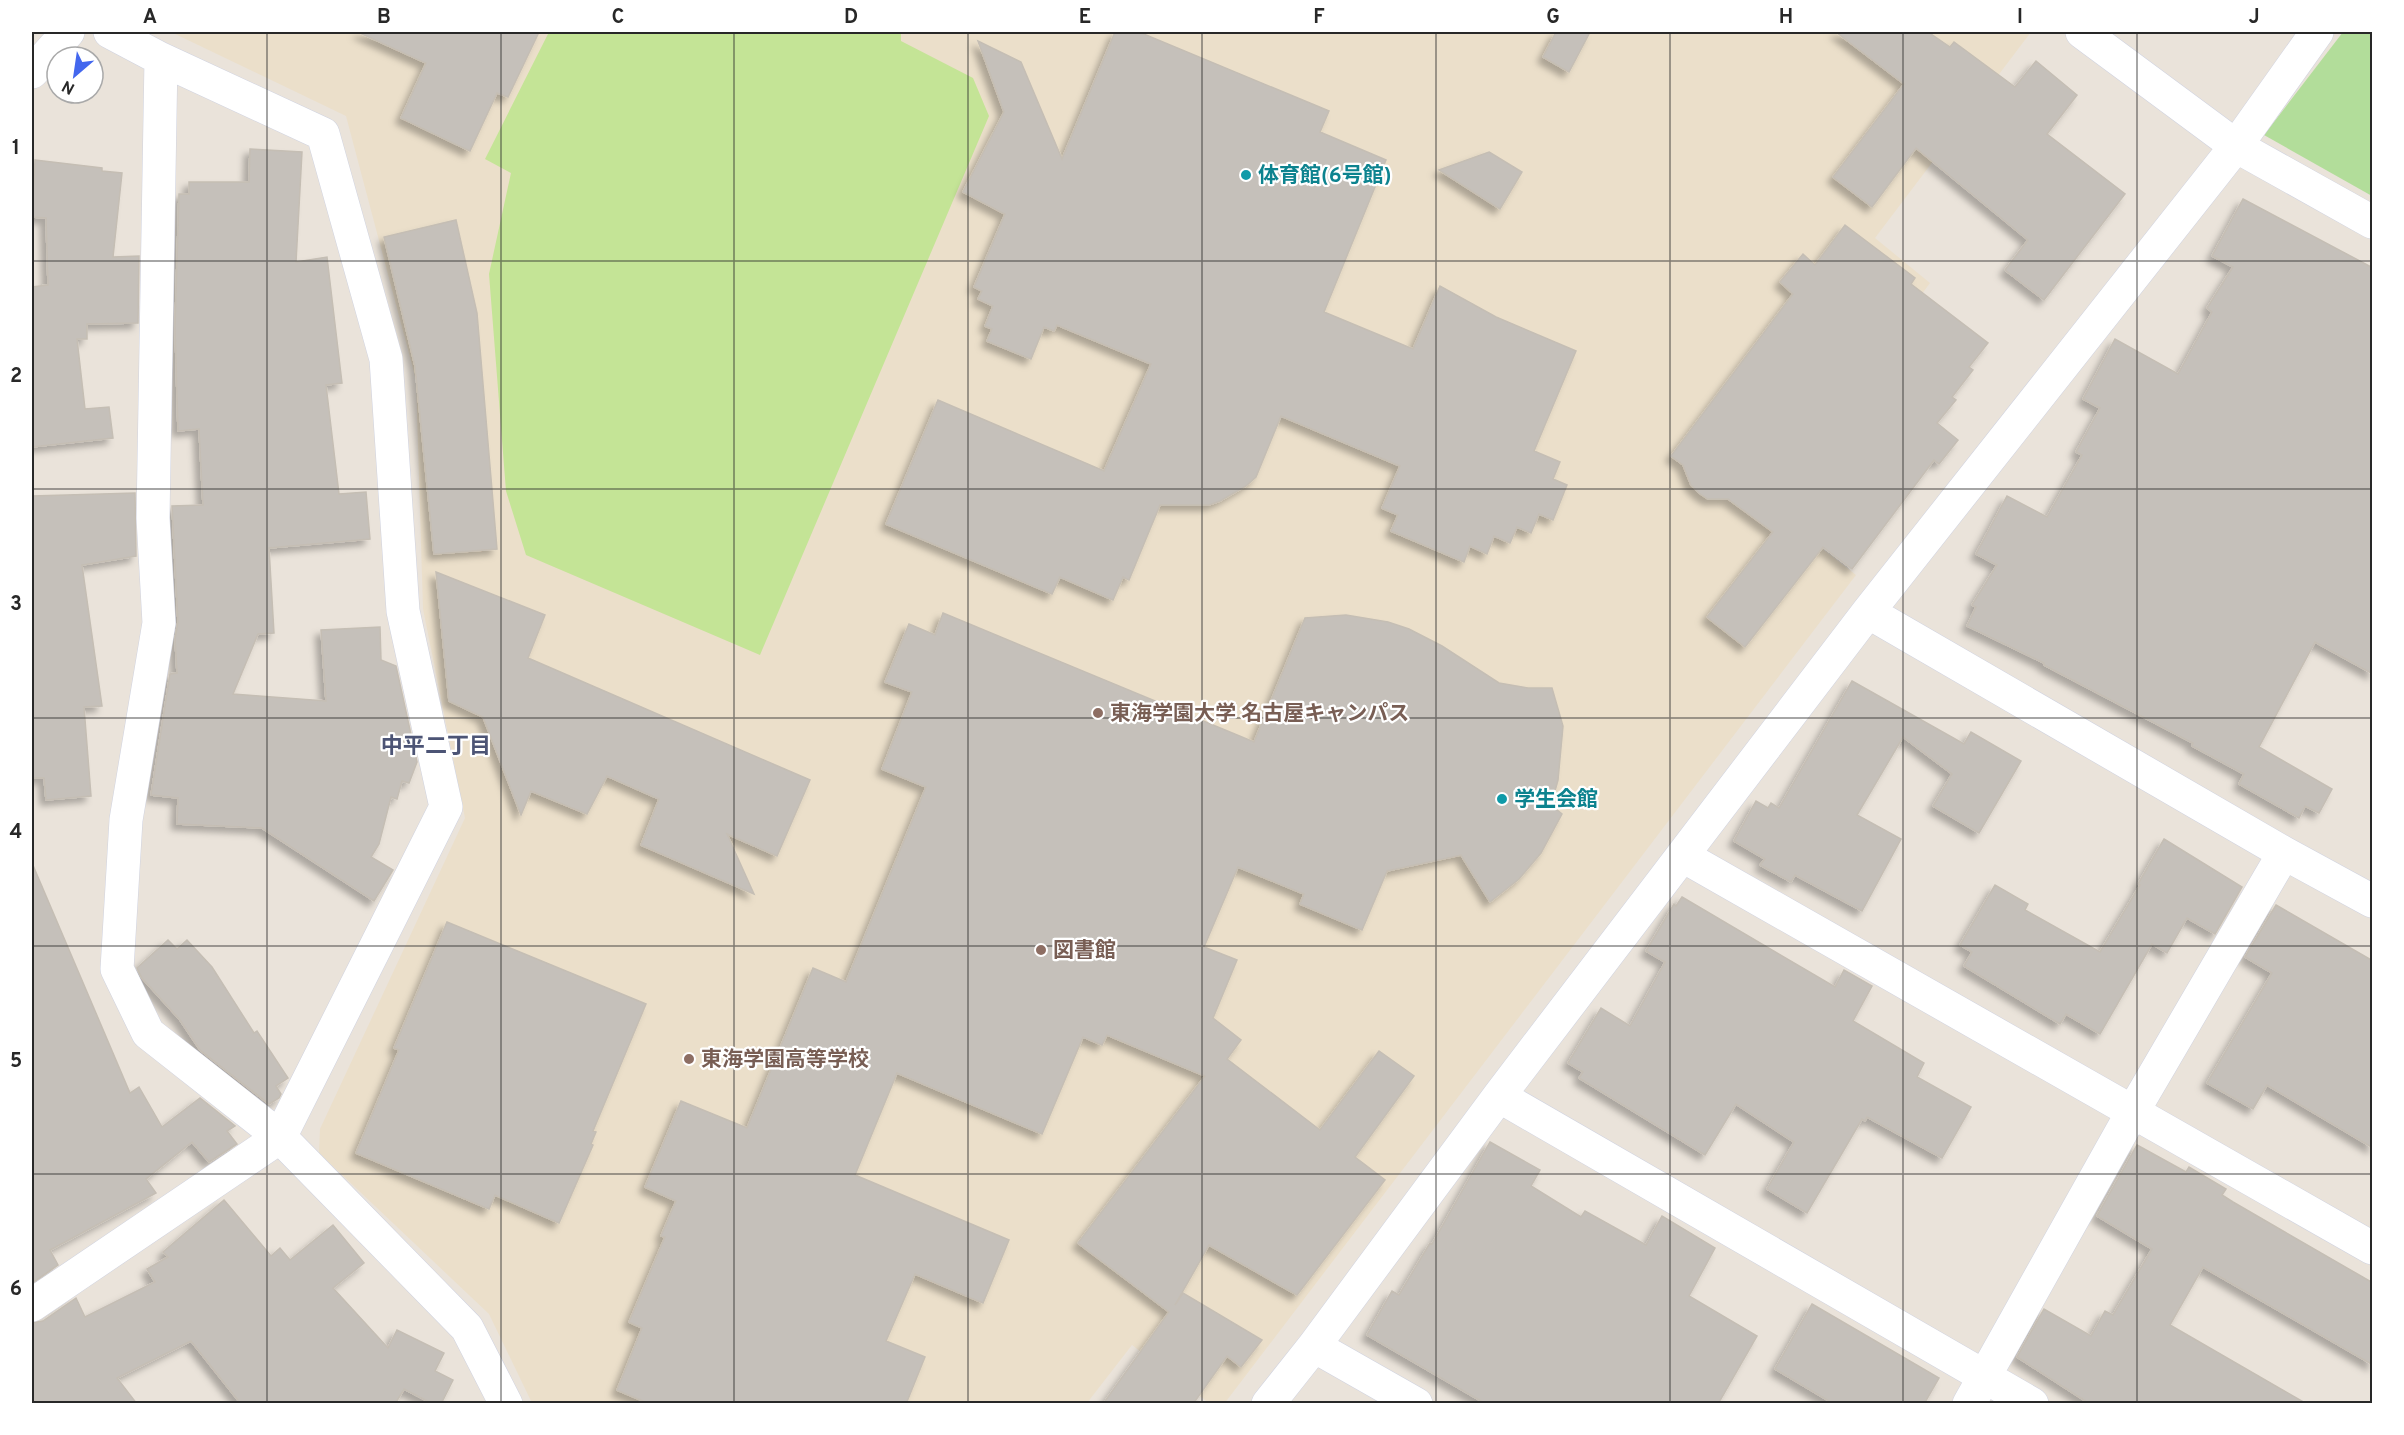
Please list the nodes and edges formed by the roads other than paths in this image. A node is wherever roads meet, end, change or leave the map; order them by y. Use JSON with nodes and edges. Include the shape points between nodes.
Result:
{"nodes":[{"id":1,"x":68,"y":32,"type":"edge"},
{"id":2,"x":110,"y":32,"type":"edge"},
{"id":3,"x":2082,"y":32,"type":"edge"},
{"id":4,"x":2317,"y":32,"type":"edge"},
{"id":5,"x":161,"y":59,"type":"junction"},
{"id":6,"x":32,"y":72,"type":"edge"},
{"id":7,"x":2236,"y":146,"type":"junction"},
{"id":8,"x":2373,"y":222,"type":"edge"},
{"id":9,"x":1868,"y":612,"type":"junction"},
{"id":10,"x":2284,"y":853,"type":"junction"},
{"id":11,"x":1683,"y":856,"type":"junction"},
{"id":12,"x":2373,"y":901,"type":"edge"},
{"id":13,"x":1499,"y":1096,"type":"junction"},
{"id":14,"x":2132,"y":1113,"type":"junction"},
{"id":15,"x":280,"y":1137,"type":"junction"},
{"id":16,"x":2373,"y":1248,"type":"edge"},
{"id":17,"x":32,"y":1305,"type":"edge"},
{"id":18,"x":1314,"y":1346,"type":"junction"},
{"id":19,"x":1977,"y":1390,"type":"edge"},
{"id":20,"x":506,"y":1404,"type":"edge"},
{"id":21,"x":1268,"y":1404,"type":"edge"},
{"id":22,"x":1416,"y":1404,"type":"edge"},
{"id":23,"x":2032,"y":1404,"type":"edge"}],
"edges":[{"from":1,"to":6,"type":"street"},
{"from":2,"to":5,"type":"street"},
{"from":3,"to":7,"type":"street"},
{"from":4,"to":7,"type":"street"},
{"from":5,"to":15,"type":"street","via":[[153,518],[159,623],[126,820],[117,969],[148,1033]]},
{"from":5,"to":15,"type":"street","via":[[323,134],[386,359],[403,611],[446,807]]},
{"from":7,"to":8,"type":"street"},
{"from":7,"to":9,"type":"street"},
{"from":9,"to":10,"type":"street"},
{"from":9,"to":11,"type":"street"},
{"from":10,"to":12,"type":"street"},
{"from":10,"to":14,"type":"street"},
{"from":11,"to":13,"type":"street"},
{"from":11,"to":14,"type":"street"},
{"from":13,"to":18,"type":"street"},
{"from":13,"to":19,"type":"street"},
{"from":14,"to":16,"type":"street"},
{"from":14,"to":19,"type":"street"},
{"from":15,"to":17,"type":"street"},
{"from":15,"to":20,"type":"street","via":[[467,1328]]},
{"from":18,"to":21,"type":"street"},
{"from":18,"to":22,"type":"street"},
{"from":19,"to":23,"type":"street"}]}
